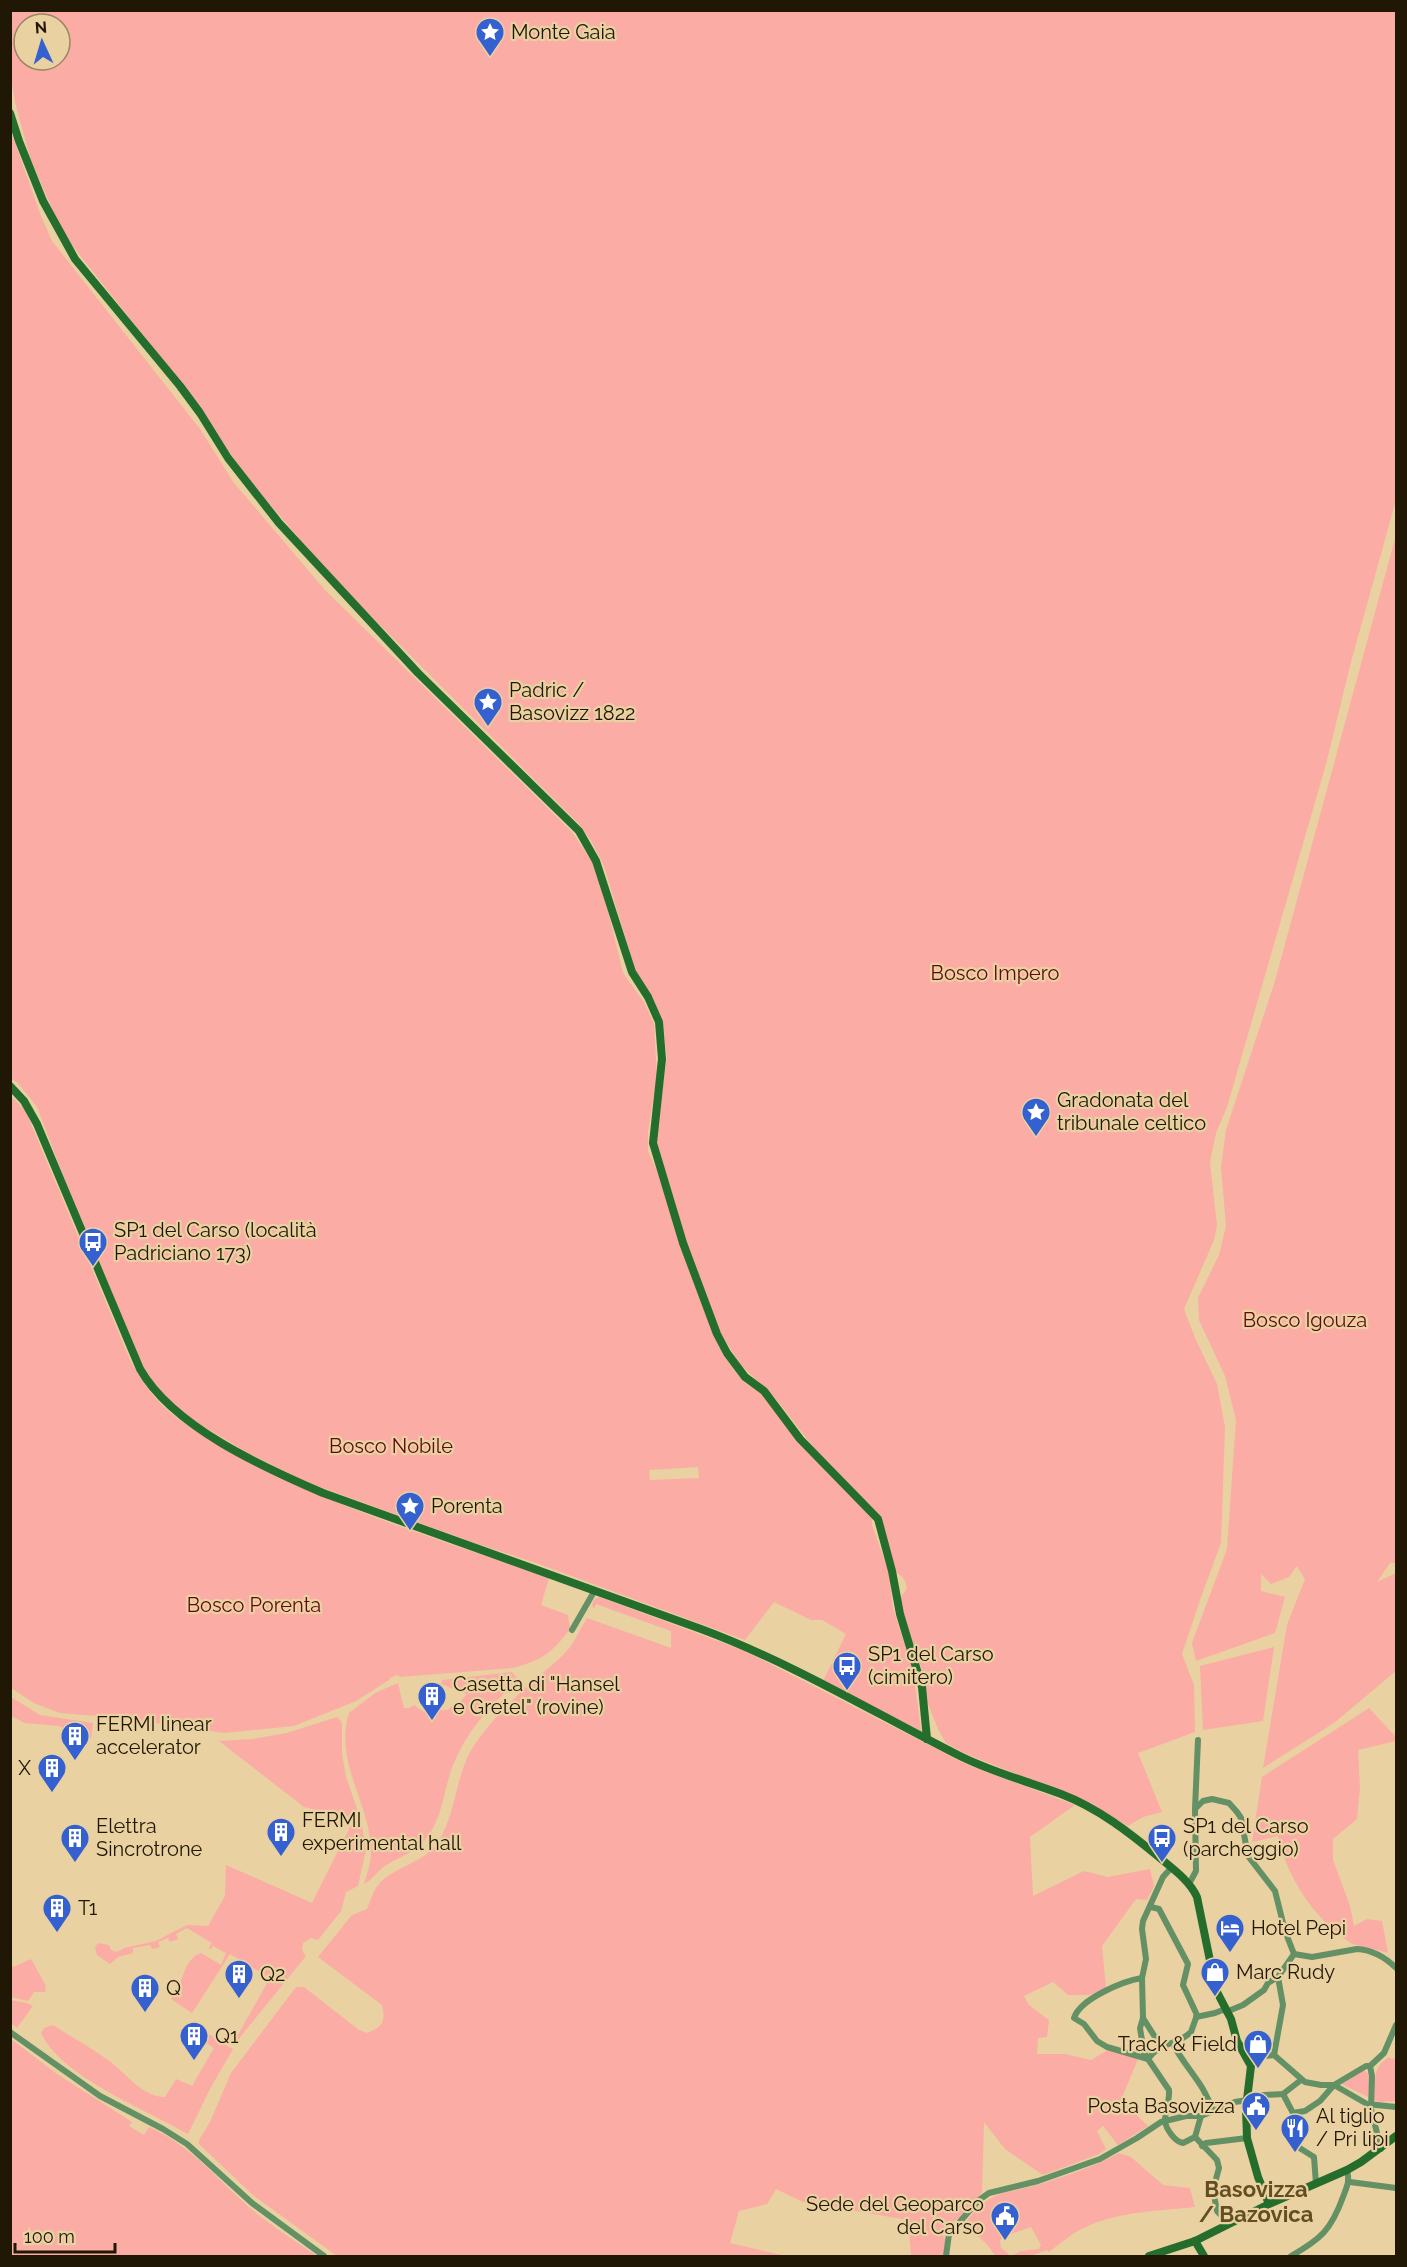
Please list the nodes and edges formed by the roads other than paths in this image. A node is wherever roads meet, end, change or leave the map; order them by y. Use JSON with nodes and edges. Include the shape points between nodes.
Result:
{"nodes":[{"id":1,"x":10,"y":113,"type":"edge"},
{"id":2,"x":10,"y":1086,"type":"edge"},
{"id":3,"x":595,"y":1590,"type":"junction"},
{"id":4,"x":572,"y":1630,"type":"dead end"},
{"id":5,"x":927,"y":1739,"type":"junction"},
{"id":6,"x":1198,"y":1740,"type":"dead end"},
{"id":7,"x":1195,"y":1809,"type":"junction"},
{"id":8,"x":1171,"y":1868,"type":"junction"},
{"id":9,"x":1189,"y":1884,"type":"junction"},
{"id":10,"x":1151,"y":1907,"type":"junction"},
{"id":11,"x":1294,"y":1954,"type":"junction"},
{"id":12,"x":1396,"y":1968,"type":"edge"},
{"id":13,"x":1142,"y":1977,"type":"junction"},
{"id":14,"x":1278,"y":1977,"type":"junction"},
{"id":15,"x":1226,"y":2010,"type":"junction"},
{"id":16,"x":1196,"y":2017,"type":"junction"},
{"id":17,"x":1143,"y":2018,"type":"junction"},
{"id":18,"x":1396,"y":2025,"type":"edge"},
{"id":19,"x":10,"y":2032,"type":"edge"},
{"id":20,"x":1173,"y":2044,"type":"junction"},
{"id":21,"x":1160,"y":2045,"type":"junction"},
{"id":22,"x":1274,"y":2055,"type":"junction"},
{"id":23,"x":1148,"y":2059,"type":"junction"},
{"id":24,"x":1250,"y":2062,"type":"junction"},
{"id":25,"x":1370,"y":2066,"type":"junction"},
{"id":26,"x":1301,"y":2080,"type":"junction"},
{"id":27,"x":1334,"y":2085,"type":"junction"},
{"id":28,"x":1283,"y":2094,"type":"junction"},
{"id":29,"x":1247,"y":2098,"type":"junction"},
{"id":30,"x":1371,"y":2104,"type":"junction"},
{"id":31,"x":1396,"y":2107,"type":"edge"},
{"id":32,"x":1213,"y":2112,"type":"junction"},
{"id":33,"x":1295,"y":2113,"type":"junction"},
{"id":34,"x":1201,"y":2116,"type":"junction"},
{"id":35,"x":1165,"y":2121,"type":"junction"},
{"id":36,"x":1195,"y":2136,"type":"junction"},
{"id":37,"x":1396,"y":2136,"type":"edge"},
{"id":38,"x":1247,"y":2138,"type":"junction"},
{"id":39,"x":1202,"y":2146,"type":"junction"},
{"id":40,"x":1381,"y":2149,"type":"junction"},
{"id":41,"x":1347,"y":2170,"type":"junction"},
{"id":42,"x":1350,"y":2182,"type":"junction"},
{"id":43,"x":1316,"y":2184,"type":"junction"},
{"id":44,"x":1396,"y":2188,"type":"edge"},
{"id":45,"x":1269,"y":2204,"type":"junction"},
{"id":46,"x":1228,"y":2223,"type":"junction"},
{"id":47,"x":1195,"y":2241,"type":"junction"},
{"id":48,"x":324,"y":2256,"type":"edge"},
{"id":49,"x":946,"y":2256,"type":"edge"},
{"id":50,"x":1149,"y":2256,"type":"edge"},
{"id":51,"x":1204,"y":2256,"type":"edge"},
{"id":52,"x":1291,"y":2256,"type":"edge"}],
"edges":[{"from":1,"to":5,"type":"main road","via":[[43,201],[75,259],[180,386],[228,458],[273,515],[365,617],[579,831],[591,848],[621,945],[659,1022],[662,1059],[653,1143],[683,1243],[717,1334],[745,1377],[764,1391],[807,1447],[878,1519],[922,1687]]},
{"from":2,"to":3,"type":"main road","via":[[37,1124],[140,1369],[174,1411],[243,1454],[305,1486]]},
{"from":3,"to":4,"type":"street"},
{"from":3,"to":5,"type":"main road","via":[[761,1653]]},
{"from":5,"to":8,"type":"main road","via":[[970,1761],[1062,1794],[1100,1813]]},
{"from":6,"to":7,"type":"street"},
{"from":7,"to":9,"type":"street","via":[[1196,1871]]},
{"from":7,"to":11,"type":"street","via":[[1212,1799],[1229,1803],[1237,1812],[1248,1856],[1275,1891]]},
{"from":8,"to":9,"type":"main road"},
{"from":8,"to":10,"type":"street","via":[[1163,1877]]},
{"from":9,"to":15,"type":"main road","via":[[1197,1897],[1214,1983]]},
{"from":10,"to":13,"type":"street","via":[[1143,1921],[1146,1959]]},
{"from":10,"to":16,"type":"street","via":[[1160,1909],[1188,1964],[1184,1985]]},
{"from":11,"to":12,"type":"street","via":[[1312,1957],[1365,1950],[1382,1956]]},
{"from":11,"to":14,"type":"street"},
{"from":13,"to":17,"type":"street"},
{"from":13,"to":23,"type":"street","via":[[1096,1995],[1075,2012],[1074,2018],[1107,2047]]},
{"from":14,"to":15,"type":"street","via":[[1243,2005]]},
{"from":14,"to":22,"type":"street","via":[[1283,2006]]},
{"from":15,"to":16,"type":"street"},
{"from":15,"to":24,"type":"main road","via":[[1237,2041]]},
{"from":16,"to":20,"type":"street","via":[[1191,2032]]},
{"from":17,"to":21,"type":"street"},
{"from":17,"to":23,"type":"street","via":[[1141,2037]]},
{"from":18,"to":25,"type":"street","via":[[1384,2053]]},
{"from":19,"to":48,"type":"street","via":[[100,2096],[187,2144],[252,2204]]},
{"from":20,"to":21,"type":"street"},
{"from":20,"to":32,"type":"street","via":[[1181,2061],[1204,2089]]},
{"from":21,"to":23,"type":"street"},
{"from":22,"to":24,"type":"street"},
{"from":22,"to":26,"type":"street"},
{"from":23,"to":35,"type":"street","via":[[1169,2090]]},
{"from":24,"to":29,"type":"main road"},
{"from":25,"to":27,"type":"street"},
{"from":25,"to":30,"type":"street"},
{"from":26,"to":27,"type":"street"},
{"from":26,"to":28,"type":"street"},
{"from":27,"to":30,"type":"street"},
{"from":27,"to":33,"type":"street","via":[[1320,2101]]},
{"from":28,"to":29,"type":"street"},
{"from":28,"to":33,"type":"street"},
{"from":29,"to":32,"type":"street"},
{"from":29,"to":38,"type":"main road"},
{"from":30,"to":31,"type":"street"},
{"from":30,"to":40,"type":"street"},
{"from":32,"to":34,"type":"street"},
{"from":33,"to":43,"type":"street","via":[[1298,2147],[1314,2157]]},
{"from":34,"to":35,"type":"street"},
{"from":34,"to":36,"type":"street"},
{"from":35,"to":36,"type":"street","via":[[1178,2142]]},
{"from":35,"to":49,"type":"street","via":[[1100,2159],[1038,2181],[988,2193],[949,2234]]},
{"from":36,"to":39,"type":"street"},
{"from":37,"to":40,"type":"main road"},
{"from":38,"to":39,"type":"street"},
{"from":38,"to":45,"type":"main road"},
{"from":39,"to":46,"type":"street","via":[[1217,2160],[1219,2168],[1213,2190],[1217,2211]]},
{"from":40,"to":41,"type":"main road"},
{"from":41,"to":42,"type":"street"},
{"from":41,"to":43,"type":"main road"},
{"from":42,"to":44,"type":"street"},
{"from":42,"to":52,"type":"street","via":[[1331,2226]]},
{"from":43,"to":45,"type":"main road"},
{"from":45,"to":46,"type":"main road"},
{"from":46,"to":47,"type":"main road"},
{"from":47,"to":50,"type":"main road"},
{"from":47,"to":51,"type":"main road"}]}
